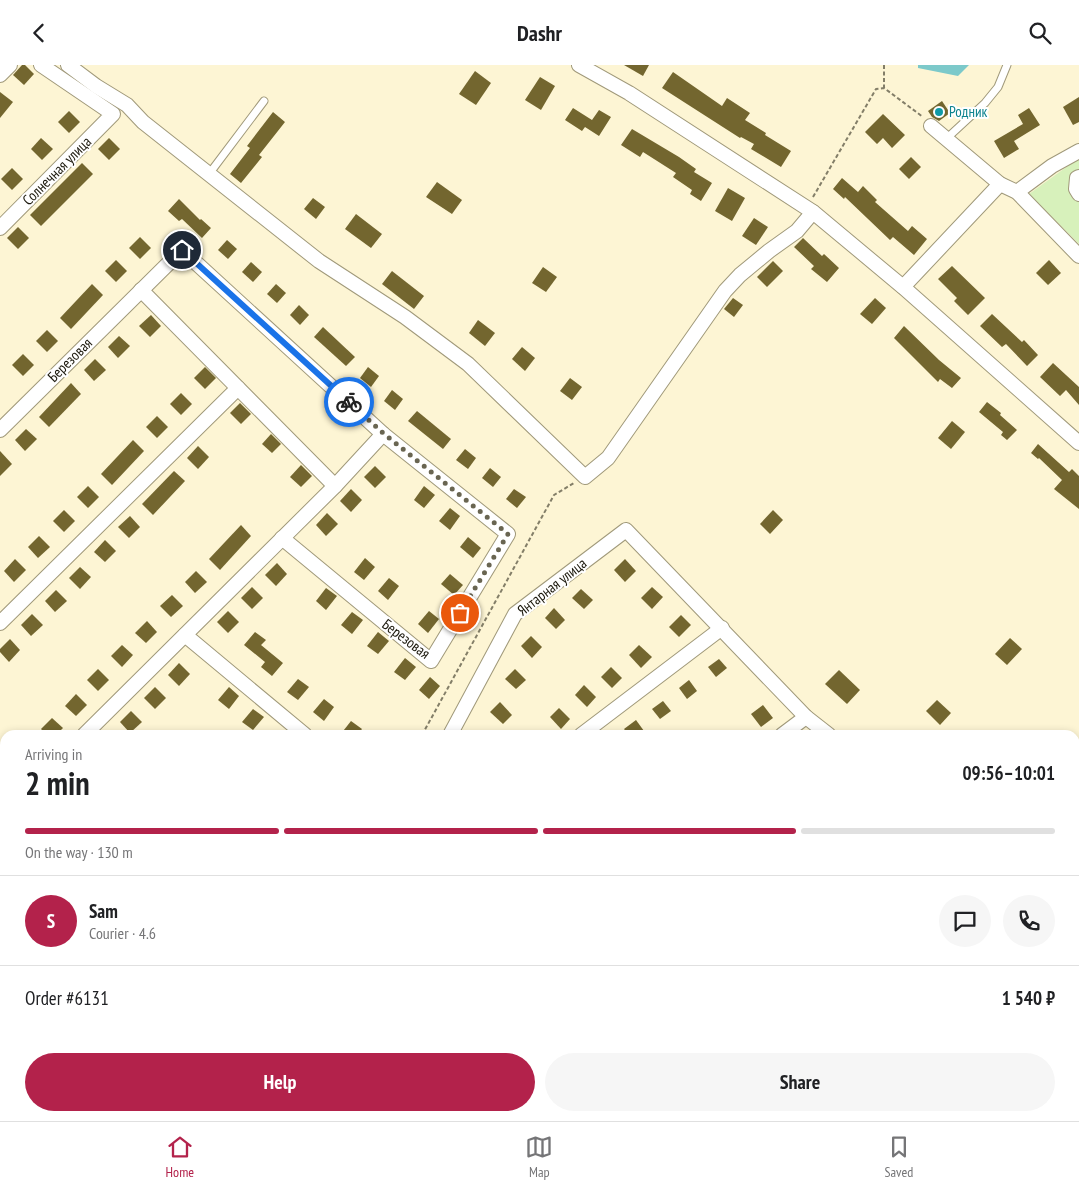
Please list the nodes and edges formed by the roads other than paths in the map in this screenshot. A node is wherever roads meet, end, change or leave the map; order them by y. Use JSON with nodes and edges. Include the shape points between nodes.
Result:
{"nodes":[{"id":1,"x":10,"y":65,"type":"edge"},
{"id":2,"x":41,"y":65,"type":"edge"},
{"id":3,"x":68,"y":65,"type":"edge"},
{"id":4,"x":579,"y":65,"type":"edge"},
{"id":5,"x":1007,"y":65,"type":"edge"},
{"id":6,"x":0,"y":75,"type":"edge"},
{"id":7,"x":264,"y":101,"type":"dead end"},
{"id":8,"x":932,"y":126,"type":"road end"},
{"id":9,"x":946,"y":140,"type":"junction"},
{"id":10,"x":1079,"y":151,"type":"edge"},
{"id":11,"x":209,"y":174,"type":"junction"},
{"id":12,"x":1079,"y":177,"type":"edge"},
{"id":13,"x":1000,"y":184,"type":"junction"},
{"id":14,"x":1017,"y":192,"type":"junction"},
{"id":15,"x":1079,"y":194,"type":"edge"},
{"id":16,"x":810,"y":210,"type":"junction"},
{"id":17,"x":0,"y":228,"type":"edge"},
{"id":18,"x":1079,"y":255,"type":"edge"},
{"id":19,"x":903,"y":287,"type":"junction"},
{"id":20,"x":141,"y":290,"type":"junction"},
{"id":21,"x":238,"y":388,"type":"junction"},
{"id":22,"x":0,"y":430,"type":"edge"},
{"id":23,"x":383,"y":433,"type":"junction"},
{"id":24,"x":1079,"y":443,"type":"edge"},
{"id":25,"x":335,"y":486,"type":"junction"},
{"id":26,"x":282,"y":539,"type":"junction"},
{"id":27,"x":0,"y":623,"type":"edge"},
{"id":28,"x":722,"y":629,"type":"junction"},
{"id":29,"x":185,"y":635,"type":"junction"},
{"id":30,"x":806,"y":717,"type":"junction"},
{"id":31,"x":93,"y":730,"type":"edge"},
{"id":32,"x":299,"y":730,"type":"edge"},
{"id":33,"x":453,"y":730,"type":"edge"},
{"id":34,"x":588,"y":730,"type":"edge"},
{"id":35,"x":789,"y":730,"type":"edge"},
{"id":36,"x":823,"y":730,"type":"edge"}],
"edges":[{"from":1,"to":6,"type":"street"},
{"from":2,"to":17,"type":"street","name":"Солнечная улица","via":[[113,114]]},
{"from":3,"to":11,"type":"street","via":[[127,105],[143,122]]},
{"from":4,"to":16,"type":"street","via":[[629,93]]},
{"from":5,"to":9,"type":"lane","via":[[998,87],[985,103]]},
{"from":7,"to":11,"type":"lane"},
{"from":8,"to":9,"type":"street"},
{"from":9,"to":13,"type":"street"},
{"from":10,"to":14,"type":"street"},
{"from":11,"to":16,"type":"street","via":[[318,261],[405,317],[468,364],[585,477],[608,458],[725,291],[797,231]]},
{"from":12,"to":15,"type":"street","via":[[1076,189]]},
{"from":13,"to":14,"type":"street"},
{"from":13,"to":19,"type":"street"},
{"from":14,"to":18,"type":"street"},
{"from":16,"to":19,"type":"street"},
{"from":19,"to":24,"type":"street"},
{"from":20,"to":21,"type":"street"},
{"from":20,"to":22,"type":"street","name":"Березовая"},
{"from":20,"to":23,"type":"street","name":"Березовая","via":[[182,250]]},
{"from":21,"to":25,"type":"street"},
{"from":21,"to":27,"type":"street"},
{"from":23,"to":25,"type":"street"},
{"from":23,"to":26,"type":"street","name":"Березовая","via":[[508,534],[431,661]]},
{"from":25,"to":26,"type":"street"},
{"from":26,"to":29,"type":"street"},
{"from":28,"to":30,"type":"street"},
{"from":28,"to":33,"type":"street","name":"Янтарная улица","via":[[626,530],[515,614]]},
{"from":28,"to":34,"type":"street"},
{"from":29,"to":31,"type":"street"},
{"from":29,"to":32,"type":"street"},
{"from":30,"to":35,"type":"street"},
{"from":30,"to":36,"type":"street"}]}
